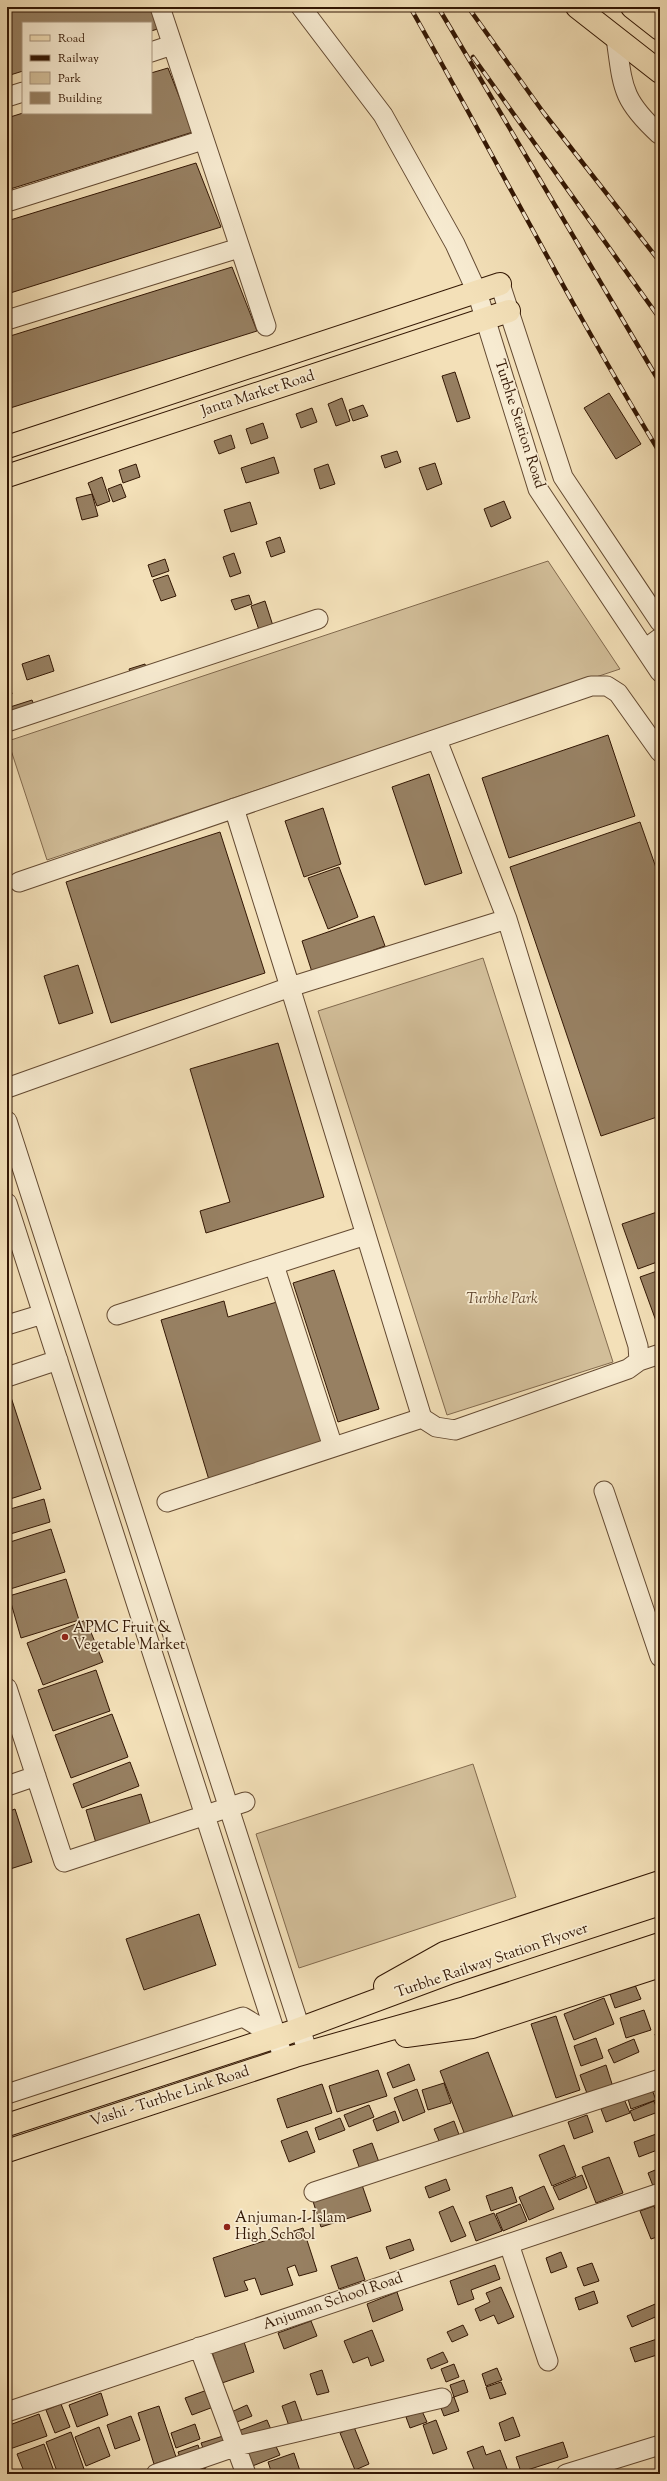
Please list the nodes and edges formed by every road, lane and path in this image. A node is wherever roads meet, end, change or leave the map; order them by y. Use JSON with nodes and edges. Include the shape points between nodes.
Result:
{"nodes":[{"id":1,"x":160,"y":7,"type":"edge"},
{"id":2,"x":301,"y":7,"type":"edge"},
{"id":3,"x":577,"y":7,"type":"edge"},
{"id":4,"x":632,"y":7,"type":"edge"},
{"id":5,"x":660,"y":29,"type":"edge"},
{"id":6,"x":616,"y":38,"type":"junction"},
{"id":7,"x":172,"y":45,"type":"junction"},
{"id":8,"x":152,"y":52,"type":"edge"},
{"id":9,"x":660,"y":72,"type":"edge"},
{"id":10,"x":22,"y":92,"type":"edge"},
{"id":11,"x":7,"y":97,"type":"edge"},
{"id":12,"x":660,"y":134,"type":"edge"},
{"id":13,"x":203,"y":140,"type":"junction"},
{"id":14,"x":7,"y":202,"type":"edge"},
{"id":15,"x":239,"y":248,"type":"junction"},
{"id":16,"x":500,"y":284,"type":"joint"},
{"id":17,"x":477,"y":292,"type":"junction"},
{"id":18,"x":509,"y":311,"type":"junction"},
{"id":19,"x":486,"y":319,"type":"junction"},
{"id":20,"x":7,"y":320,"type":"edge"},
{"id":21,"x":266,"y":326,"type":"dead end"},
{"id":22,"x":7,"y":446,"type":"edge"},
{"id":23,"x":7,"y":476,"type":"edge"},
{"id":24,"x":318,"y":619,"type":"dead end"},
{"id":25,"x":660,"y":622,"type":"edge"},
{"id":26,"x":660,"y":638,"type":"edge"},
{"id":27,"x":645,"y":649,"type":"junction"},
{"id":28,"x":660,"y":672,"type":"edge"},
{"id":29,"x":7,"y":722,"type":"edge"},
{"id":30,"x":437,"y":740,"type":"junction"},
{"id":31,"x":660,"y":752,"type":"edge"},
{"id":32,"x":234,"y":808,"type":"junction"},
{"id":33,"x":19,"y":882,"type":"dead end"},
{"id":34,"x":507,"y":920,"type":"junction"},
{"id":35,"x":290,"y":987,"type":"junction"},
{"id":36,"x":7,"y":1088,"type":"edge"},
{"id":37,"x":8,"y":1129,"type":"edge"},
{"id":38,"x":7,"y":1203,"type":"edge"},
{"id":39,"x":366,"y":1236,"type":"junction"},
{"id":40,"x":274,"y":1265,"type":"junction"},
{"id":41,"x":117,"y":1315,"type":"dead end"},
{"id":42,"x":45,"y":1321,"type":"junction"},
{"id":43,"x":72,"y":1323,"type":"junction"},
{"id":44,"x":7,"y":1325,"type":"edge"},
{"id":45,"x":660,"y":1354,"type":"edge"},
{"id":46,"x":58,"y":1360,"type":"junction"},
{"id":47,"x":639,"y":1361,"type":"junction"},
{"id":48,"x":7,"y":1377,"type":"edge"},
{"id":49,"x":422,"y":1418,"type":"junction"},
{"id":50,"x":333,"y":1447,"type":"junction"},
{"id":51,"x":604,"y":1491,"type":"dead end"},
{"id":52,"x":167,"y":1502,"type":"dead end"},
{"id":53,"x":134,"y":1508,"type":"junction"},
{"id":54,"x":108,"y":1516,"type":"junction"},
{"id":55,"x":660,"y":1657,"type":"edge"},
{"id":56,"x":7,"y":1688,"type":"edge"},
{"id":57,"x":36,"y":1776,"type":"junction"},
{"id":58,"x":7,"y":1786,"type":"edge"},
{"id":59,"x":237,"y":1805,"type":"junction"},
{"id":60,"x":204,"y":1816,"type":"junction"},
{"id":61,"x":660,"y":1882,"type":"edge"},
{"id":62,"x":660,"y":1904,"type":"edge"},
{"id":63,"x":660,"y":1944,"type":"edge"},
{"id":64,"x":660,"y":1966,"type":"edge"},
{"id":65,"x":325,"y":2020,"type":"junction"},
{"id":66,"x":300,"y":2029,"type":"junction"},
{"id":67,"x":276,"y":2037,"type":"junction"},
{"id":68,"x":333,"y":2045,"type":"junction"},
{"id":69,"x":308,"y":2052,"type":"junction"},
{"id":70,"x":284,"y":2060,"type":"junction"},
{"id":71,"x":660,"y":2079,"type":"edge"},
{"id":72,"x":7,"y":2094,"type":"edge"},
{"id":73,"x":7,"y":2125,"type":"edge"},
{"id":74,"x":7,"y":2150,"type":"edge"},
{"id":75,"x":314,"y":2192,"type":"dead end"},
{"id":76,"x":660,"y":2193,"type":"edge"},
{"id":77,"x":509,"y":2244,"type":"junction"},
{"id":78,"x":199,"y":2347,"type":"junction"},
{"id":79,"x":548,"y":2361,"type":"dead end"},
{"id":80,"x":442,"y":2398,"type":"dead end"},
{"id":81,"x":7,"y":2412,"type":"edge"},
{"id":82,"x":660,"y":2445,"type":"edge"},
{"id":83,"x":237,"y":2446,"type":"junction"},
{"id":84,"x":612,"y":2467,"type":"edge"},
{"id":85,"x":156,"y":2474,"type":"edge"},
{"id":86,"x":246,"y":2474,"type":"edge"},
{"id":87,"x":566,"y":2474,"type":"edge"}],
"edges":[{"from":1,"to":7,"type":"street"},
{"from":2,"to":17,"type":"street","name":"Turbhe Station Road","via":[[383,115],[455,244]]},
{"from":3,"to":6,"type":"main road"},
{"from":4,"to":5,"type":"main road"},
{"from":6,"to":9,"type":"main road"},
{"from":6,"to":12,"type":"street","via":[[623,84],[629,102]]},
{"from":7,"to":8,"type":"street"},
{"from":7,"to":13,"type":"street"},
{"from":10,"to":11,"type":"street"},
{"from":13,"to":14,"type":"street"},
{"from":13,"to":15,"type":"street"},
{"from":15,"to":20,"type":"street"},
{"from":15,"to":21,"type":"street"},
{"from":16,"to":17,"type":"main road","name":"Janta Market Road"},
{"from":16,"to":18,"type":"street","name":"Turbhe Station Road"},
{"from":17,"to":19,"type":"street","name":"Turbhe Station Road"},
{"from":17,"to":22,"type":"main road","name":"Janta Market Road"},
{"from":18,"to":19,"type":"main road","name":"Janta Market Road"},
{"from":18,"to":25,"type":"street","name":"Turbhe Station Road","via":[[563,476]]},
{"from":19,"to":23,"type":"main road","name":"Janta Market Road"},
{"from":19,"to":27,"type":"street","name":"Turbhe Station Road","via":[[538,488]]},
{"from":24,"to":29,"type":"street"},
{"from":26,"to":27,"type":"street"},
{"from":27,"to":28,"type":"street","name":"Turbhe Station Road"},
{"from":30,"to":31,"type":"street","via":[[591,686],[607,686],[618,693]]},
{"from":30,"to":32,"type":"street"},
{"from":30,"to":34,"type":"street"},
{"from":32,"to":33,"type":"street"},
{"from":32,"to":35,"type":"street"},
{"from":34,"to":35,"type":"street"},
{"from":34,"to":47,"type":"street","via":[[638,1346]]},
{"from":35,"to":36,"type":"street"},
{"from":35,"to":39,"type":"street"},
{"from":37,"to":43,"type":"street"},
{"from":38,"to":42,"type":"street"},
{"from":39,"to":40,"type":"street"},
{"from":39,"to":49,"type":"street"},
{"from":40,"to":41,"type":"street"},
{"from":40,"to":50,"type":"street"},
{"from":42,"to":43,"type":"street"},
{"from":42,"to":44,"type":"street"},
{"from":42,"to":46,"type":"street"},
{"from":43,"to":53,"type":"street"},
{"from":45,"to":47,"type":"street"},
{"from":46,"to":48,"type":"street"},
{"from":46,"to":54,"type":"street"},
{"from":47,"to":49,"type":"street","via":[[628,1369],[455,1430],[436,1427]]},
{"from":49,"to":50,"type":"street"},
{"from":50,"to":52,"type":"street"},
{"from":51,"to":55,"type":"street"},
{"from":53,"to":54,"type":"street"},
{"from":53,"to":59,"type":"street"},
{"from":54,"to":60,"type":"street"},
{"from":56,"to":57,"type":"street"},
{"from":57,"to":58,"type":"street"},
{"from":57,"to":60,"type":"street","via":[[64,1862]]},
{"from":59,"to":60,"type":"street"},
{"from":59,"to":66,"type":"street"},
{"from":60,"to":67,"type":"street"},
{"from":61,"to":65,"type":"main road","via":[[444,1953]]},
{"from":62,"to":65,"type":"main road","name":"Turbhe Railway Station Flyover","via":[[452,1972]]},
{"from":63,"to":68,"type":"main road","via":[[464,2008]]},
{"from":64,"to":68,"type":"main road","via":[[472,2028]]},
{"from":65,"to":66,"type":"main road","name":"Vashi - Turbhe Link Road"},
{"from":66,"to":67,"type":"main road","name":"Vashi - Turbhe Link Road"},
{"from":66,"to":69,"type":"street"},
{"from":67,"to":70,"type":"street"},
{"from":67,"to":72,"type":"street","via":[[243,2017]]},
{"from":67,"to":73,"type":"main road","name":"Vashi - Turbhe Link Road"},
{"from":68,"to":69,"type":"main road","name":"Vashi - Turbhe Link Road"},
{"from":69,"to":70,"type":"main road","name":"Vashi - Turbhe Link Road"},
{"from":70,"to":74,"type":"main road","name":"Vashi - Turbhe Link Road"},
{"from":71,"to":75,"type":"street"},
{"from":76,"to":77,"type":"street","name":"Anjuman School Road"},
{"from":77,"to":78,"type":"street","name":"Anjuman School Road"},
{"from":77,"to":79,"type":"street"},
{"from":78,"to":81,"type":"street","name":"Anjuman School Road"},
{"from":78,"to":83,"type":"street"},
{"from":80,"to":83,"type":"street"},
{"from":82,"to":84,"type":"street"},
{"from":83,"to":85,"type":"street"},
{"from":83,"to":86,"type":"street"},
{"from":84,"to":87,"type":"street"}]}
